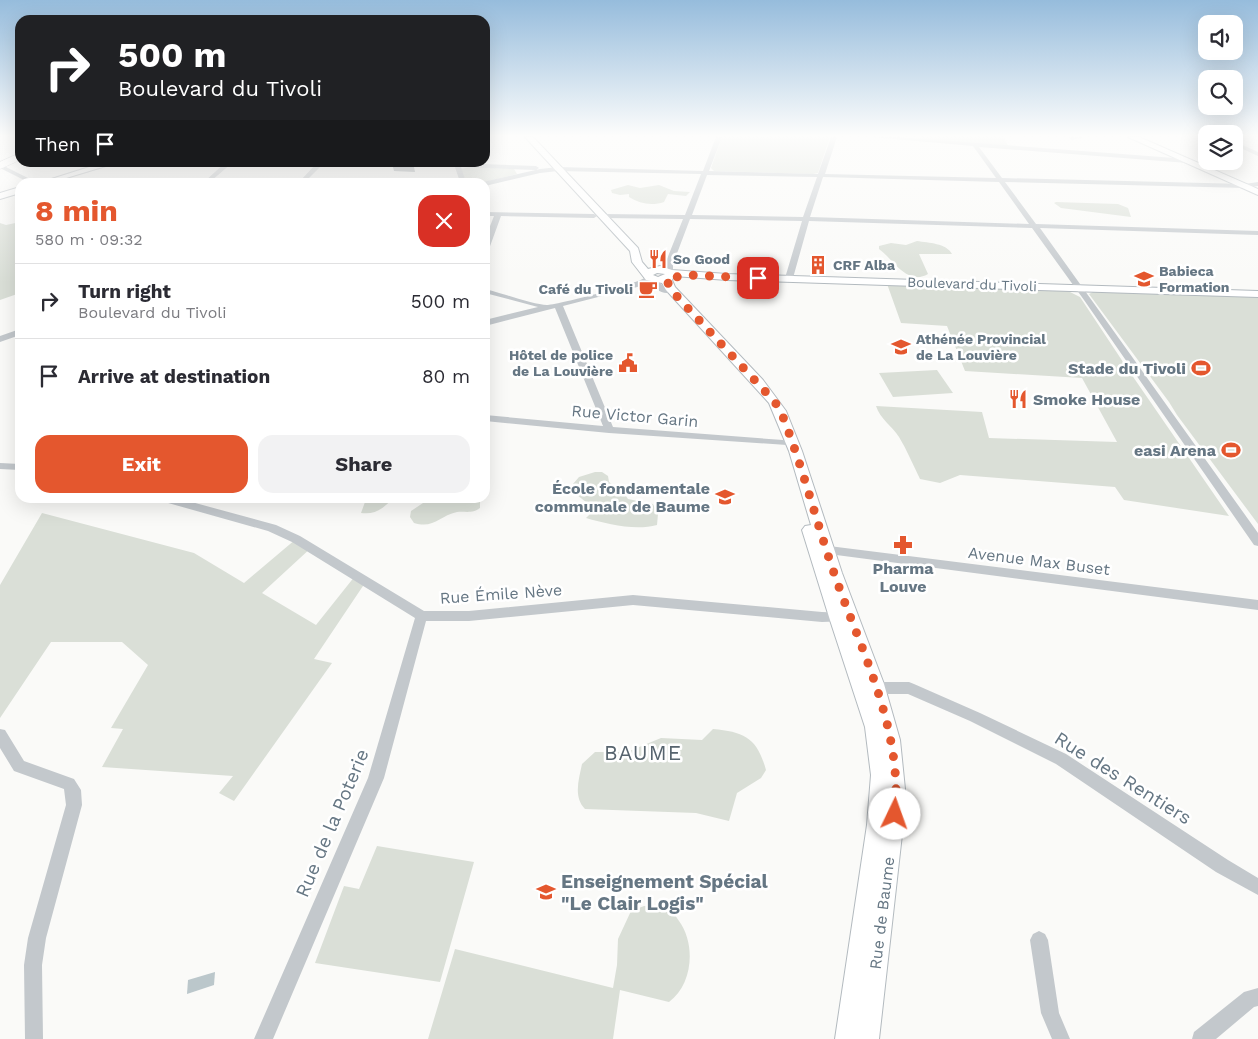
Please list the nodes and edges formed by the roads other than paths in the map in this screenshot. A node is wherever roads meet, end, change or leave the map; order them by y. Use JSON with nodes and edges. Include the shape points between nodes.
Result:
{"nodes":[{"id":1,"x":569,"y":185,"type":"edge"},
{"id":2,"x":700,"y":185,"type":"edge"},
{"id":3,"x":817,"y":185,"type":"edge"},
{"id":4,"x":1003,"y":185,"type":"edge"},
{"id":5,"x":1220,"y":185,"type":"edge"},
{"id":6,"x":1248,"y":185,"type":"edge"},
{"id":7,"x":1245,"y":186,"type":"junction"},
{"id":8,"x":15,"y":192,"type":"edge"},
{"id":9,"x":1258,"y":192,"type":"edge"},
{"id":10,"x":0,"y":196,"type":"edge"},
{"id":11,"x":490,"y":214,"type":"edge"},
{"id":12,"x":498,"y":214,"type":"junction"},
{"id":13,"x":598,"y":216,"type":"junction"},
{"id":14,"x":689,"y":216,"type":"junction"},
{"id":15,"x":806,"y":219,"type":"junction"},
{"id":16,"x":1034,"y":226,"type":"junction"},
{"id":17,"x":1258,"y":232,"type":"edge"},
{"id":18,"x":490,"y":236,"type":"edge"},
{"id":19,"x":660,"y":275,"type":"junction"},
{"id":20,"x":789,"y":278,"type":"junction"},
{"id":21,"x":1078,"y":288,"type":"junction"},
{"id":22,"x":490,"y":292,"type":"edge"},
{"id":23,"x":1258,"y":294,"type":"edge"},
{"id":24,"x":558,"y":305,"type":"junction"},
{"id":25,"x":547,"y":307,"type":"junction"},
{"id":26,"x":490,"y":322,"type":"edge"},
{"id":27,"x":15,"y":334,"type":"edge"},
{"id":28,"x":0,"y":340,"type":"edge"},
{"id":29,"x":490,"y":418,"type":"edge"},
{"id":30,"x":609,"y":430,"type":"junction"},
{"id":31,"x":783,"y":443,"type":"junction"},
{"id":32,"x":0,"y":466,"type":"edge"},
{"id":33,"x":15,"y":467,"type":"edge"},
{"id":34,"x":184,"y":503,"type":"edge"},
{"id":35,"x":1258,"y":542,"type":"edge"},
{"id":36,"x":822,"y":549,"type":"junction"},
{"id":37,"x":1258,"y":605,"type":"edge"},
{"id":38,"x":422,"y":616,"type":"junction"},
{"id":39,"x":844,"y":617,"type":"junction"},
{"id":40,"x":870,"y":688,"type":"junction"},
{"id":41,"x":0,"y":734,"type":"edge"},
{"id":42,"x":1258,"y":888,"type":"edge"},
{"id":43,"x":1038,"y":940,"type":"dead end"},
{"id":44,"x":1258,"y":997,"type":"edge"},
{"id":45,"x":34,"y":1039,"type":"edge"},
{"id":46,"x":263,"y":1039,"type":"edge"},
{"id":47,"x":848,"y":1039,"type":"edge"},
{"id":48,"x":866,"y":1039,"type":"edge"},
{"id":49,"x":1061,"y":1039,"type":"edge"},
{"id":50,"x":1201,"y":1039,"type":"edge"}],
"edges":[{"from":1,"to":13,"type":"main road"},
{"from":2,"to":14,"type":"street"},
{"from":3,"to":15,"type":"street"},
{"from":4,"to":16,"type":"street"},
{"from":5,"to":7,"type":"street"},
{"from":6,"to":7,"type":"street"},
{"from":7,"to":9,"type":"main road"},
{"from":8,"to":10,"type":"main road"},
{"from":11,"to":12,"type":"street"},
{"from":12,"to":13,"type":"street"},
{"from":12,"to":18,"type":"street"},
{"from":13,"to":14,"type":"street"},
{"from":13,"to":19,"type":"main road","via":[[627,251],[637,256],[636,262]]},
{"from":14,"to":15,"type":"street"},
{"from":14,"to":19,"type":"street"},
{"from":15,"to":16,"type":"street"},
{"from":15,"to":20,"type":"street"},
{"from":16,"to":17,"type":"street"},
{"from":16,"to":21,"type":"street"},
{"from":19,"to":20,"type":"main road","name":"Boulevard du Tivoli"},
{"from":19,"to":24,"type":"street","via":[[634,286]]},
{"from":19,"to":31,"type":"main road","name":"Rue de Baume","via":[[665,291],[768,402]]},
{"from":19,"to":36,"type":"main road","name":"Rue de Baume","via":[[775,402],[784,419]]},
{"from":20,"to":21,"type":"main road","name":"Boulevard du Tivoli"},
{"from":21,"to":23,"type":"main road","name":"Boulevard du Tivoli"},
{"from":21,"to":35,"type":"street"},
{"from":22,"to":25,"type":"street"},
{"from":24,"to":25,"type":"street"},
{"from":24,"to":30,"type":"street"},
{"from":25,"to":26,"type":"street"},
{"from":27,"to":28,"type":"street"},
{"from":29,"to":30,"type":"street","name":"Rue Victor Garin"},
{"from":30,"to":31,"type":"street","name":"Rue Victor Garin"},
{"from":31,"to":36,"type":"main road","name":"Rue de Baume"},
{"from":32,"to":33,"type":"street"},
{"from":34,"to":38,"type":"street","name":"Rue Émile Nève","via":[[272,528],[296,539]]},
{"from":36,"to":37,"type":"street","name":"Avenue Max Buset"},
{"from":36,"to":39,"type":"main road","name":"Rue de Baume","via":[[834,573]]},
{"from":38,"to":39,"type":"street","name":"Rue Émile Nève","via":[[469,616],[633,600]]},
{"from":38,"to":46,"type":"street","name":"Rue de la Poterie","via":[[376,778]]},
{"from":39,"to":40,"type":"main road","name":"Rue de Baume"},
{"from":40,"to":42,"type":"street","name":"Rue des Rentiers","via":[[909,688],[1061,759]]},
{"from":40,"to":47,"type":"main road","name":"Rue de Baume","via":[[879,748],[881,796]]},
{"from":40,"to":48,"type":"main road","name":"Rue de Baume","via":[[893,749],[896,799]]},
{"from":41,"to":45,"type":"street","via":[[19,766],[69,784],[75,798],[37,938],[33,965]]},
{"from":43,"to":49,"type":"street","via":[[1050,1013]]},
{"from":44,"to":50,"type":"street","via":[[1250,998]]}]}
